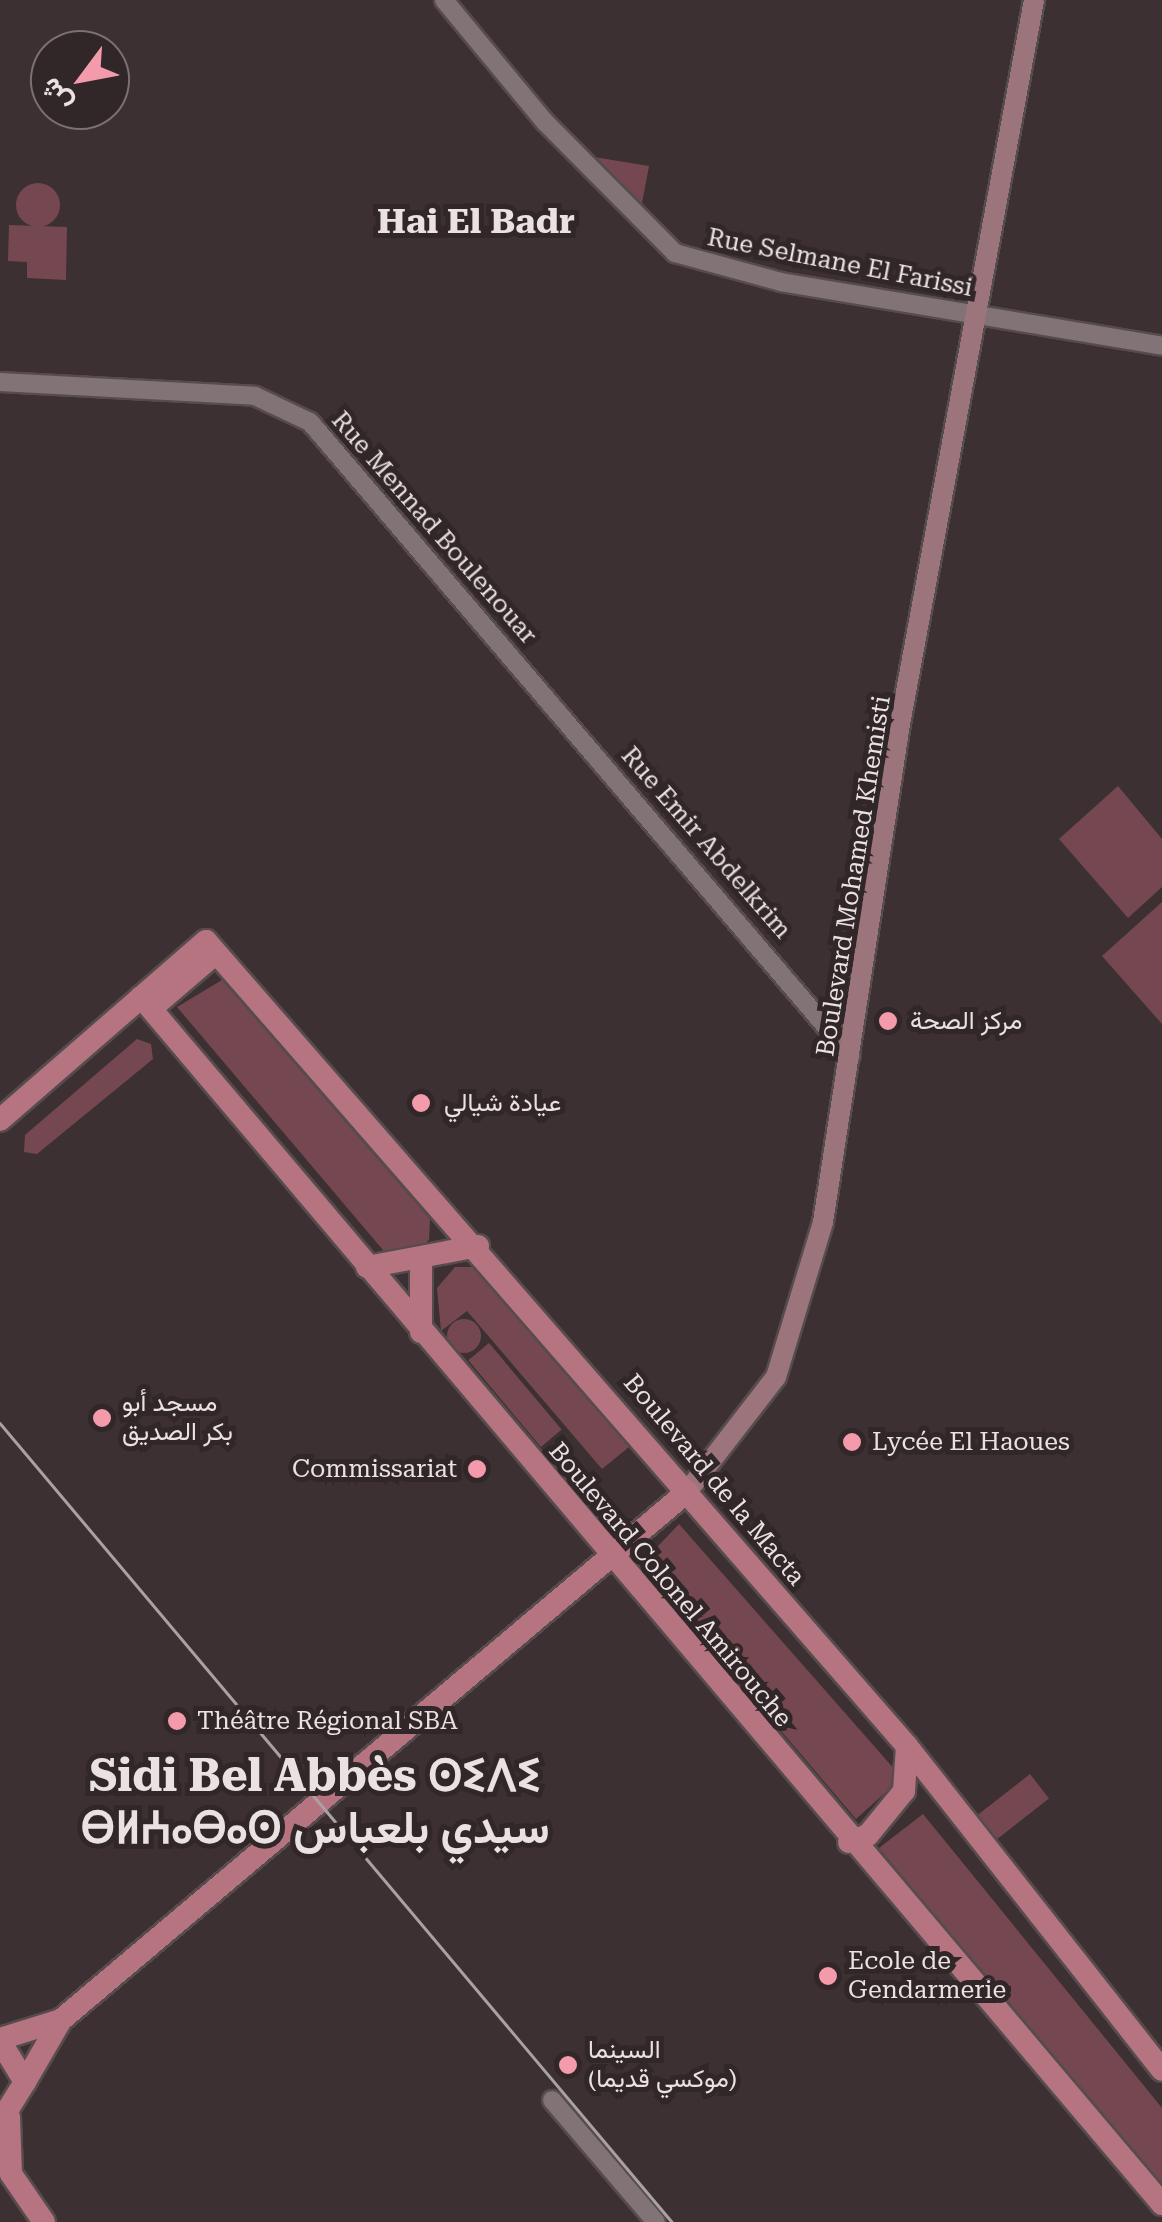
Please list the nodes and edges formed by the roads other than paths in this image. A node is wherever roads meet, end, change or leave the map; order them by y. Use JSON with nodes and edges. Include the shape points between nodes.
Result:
{"nodes":[{"id":1,"x":444,"y":0,"type":"edge"},
{"id":2,"x":1034,"y":0,"type":"edge"},
{"id":3,"x":980,"y":317,"type":"junction"},
{"id":4,"x":1162,"y":346,"type":"edge"},
{"id":5,"x":0,"y":382,"type":"edge"},
{"id":6,"x":560,"y":712,"type":"joint"},
{"id":7,"x":146,"y":1003,"type":"junction"},
{"id":8,"x":851,"y":1056,"type":"junction"},
{"id":9,"x":0,"y":1120,"type":"edge"},
{"id":10,"x":0,"y":1137,"type":"edge"},
{"id":11,"x":453,"y":1217,"type":"junction"},
{"id":12,"x":478,"y":1246,"type":"junction"},
{"id":13,"x":443,"y":1248,"type":"junction"},
{"id":14,"x":420,"y":1262,"type":"junction"},
{"id":15,"x":367,"y":1267,"type":"junction"},
{"id":16,"x":421,"y":1332,"type":"junction"},
{"id":17,"x":687,"y":1492,"type":"junction"},
{"id":18,"x":609,"y":1560,"type":"junction"},
{"id":19,"x":907,"y":1746,"type":"junction"},
{"id":20,"x":904,"y":1792,"type":"junction"},
{"id":21,"x":945,"y":1799,"type":"junction"},
{"id":22,"x":849,"y":1842,"type":"junction"},
{"id":23,"x":60,"y":2020,"type":"junction"},
{"id":24,"x":0,"y":2040,"type":"edge"},
{"id":25,"x":1162,"y":2070,"type":"edge"},
{"id":26,"x":25,"y":2082,"type":"junction"},
{"id":27,"x":552,"y":2100,"type":"dead end"},
{"id":28,"x":4,"y":2119,"type":"edge"},
{"id":29,"x":0,"y":2188,"type":"edge"},
{"id":30,"x":1162,"y":2204,"type":"edge"},
{"id":31,"x":26,"y":2222,"type":"edge"},
{"id":32,"x":44,"y":2222,"type":"edge"},
{"id":33,"x":656,"y":2222,"type":"edge"}],
"edges":[{"from":1,"to":3,"type":"street","name":"Rue Selmane El Farissi","via":[[544,122],[674,254]]},
{"from":2,"to":3,"type":"main road","name":"Boulevard Mohamed Khemisti"},
{"from":3,"to":4,"type":"street","name":"Rue Selmane El Farissi"},
{"from":3,"to":8,"type":"main road","name":"Boulevard Mohamed Khemisti","via":[[900,724]]},
{"from":5,"to":6,"type":"street","name":"Rue Mennad Boulenouar","via":[[255,396],[331,440]]},
{"from":6,"to":8,"type":"street","name":"Rue Emir Abdelkrim"},
{"from":7,"to":9,"type":"main road"},
{"from":7,"to":10,"type":"main road"},
{"from":7,"to":11,"type":"main road","name":"Boulevard de la Macta","via":[[211,947]]},
{"from":7,"to":15,"type":"main road","name":"Boulevard Colonel Amirouche"},
{"from":8,"to":17,"type":"main road","name":"Boulevard Mohamed Khemisti","via":[[794,1332],[763,1399]]},
{"from":11,"to":12,"type":"main road","name":"Boulevard de la Macta"},
{"from":11,"to":13,"type":"main road"},
{"from":12,"to":13,"type":"main road"},
{"from":12,"to":17,"type":"main road","name":"Boulevard de la Macta"},
{"from":13,"to":14,"type":"main road"},
{"from":14,"to":15,"type":"main road"},
{"from":14,"to":16,"type":"main road"},
{"from":15,"to":16,"type":"main road","name":"Boulevard Colonel Amirouche"},
{"from":16,"to":18,"type":"main road","name":"Boulevard Colonel Amirouche"},
{"from":17,"to":18,"type":"main road"},
{"from":17,"to":19,"type":"main road","name":"Boulevard de la Macta"},
{"from":18,"to":22,"type":"main road","name":"Boulevard Colonel Amirouche"},
{"from":18,"to":23,"type":"main road"},
{"from":19,"to":20,"type":"main road"},
{"from":19,"to":21,"type":"main road","name":"Boulevard de la Macta"},
{"from":20,"to":21,"type":"main road"},
{"from":20,"to":22,"type":"main road","via":[[868,1836]]},
{"from":21,"to":25,"type":"main road","name":"Boulevard de la Macta"},
{"from":22,"to":30,"type":"main road","name":"Boulevard Colonel Amirouche"},
{"from":23,"to":24,"type":"main road"},
{"from":23,"to":26,"type":"main road"},
{"from":24,"to":26,"type":"main road"},
{"from":26,"to":28,"type":"main road"},
{"from":27,"to":33,"type":"street"},
{"from":28,"to":32,"type":"main road","via":[[12,2174]]},
{"from":29,"to":31,"type":"main road"}]}
